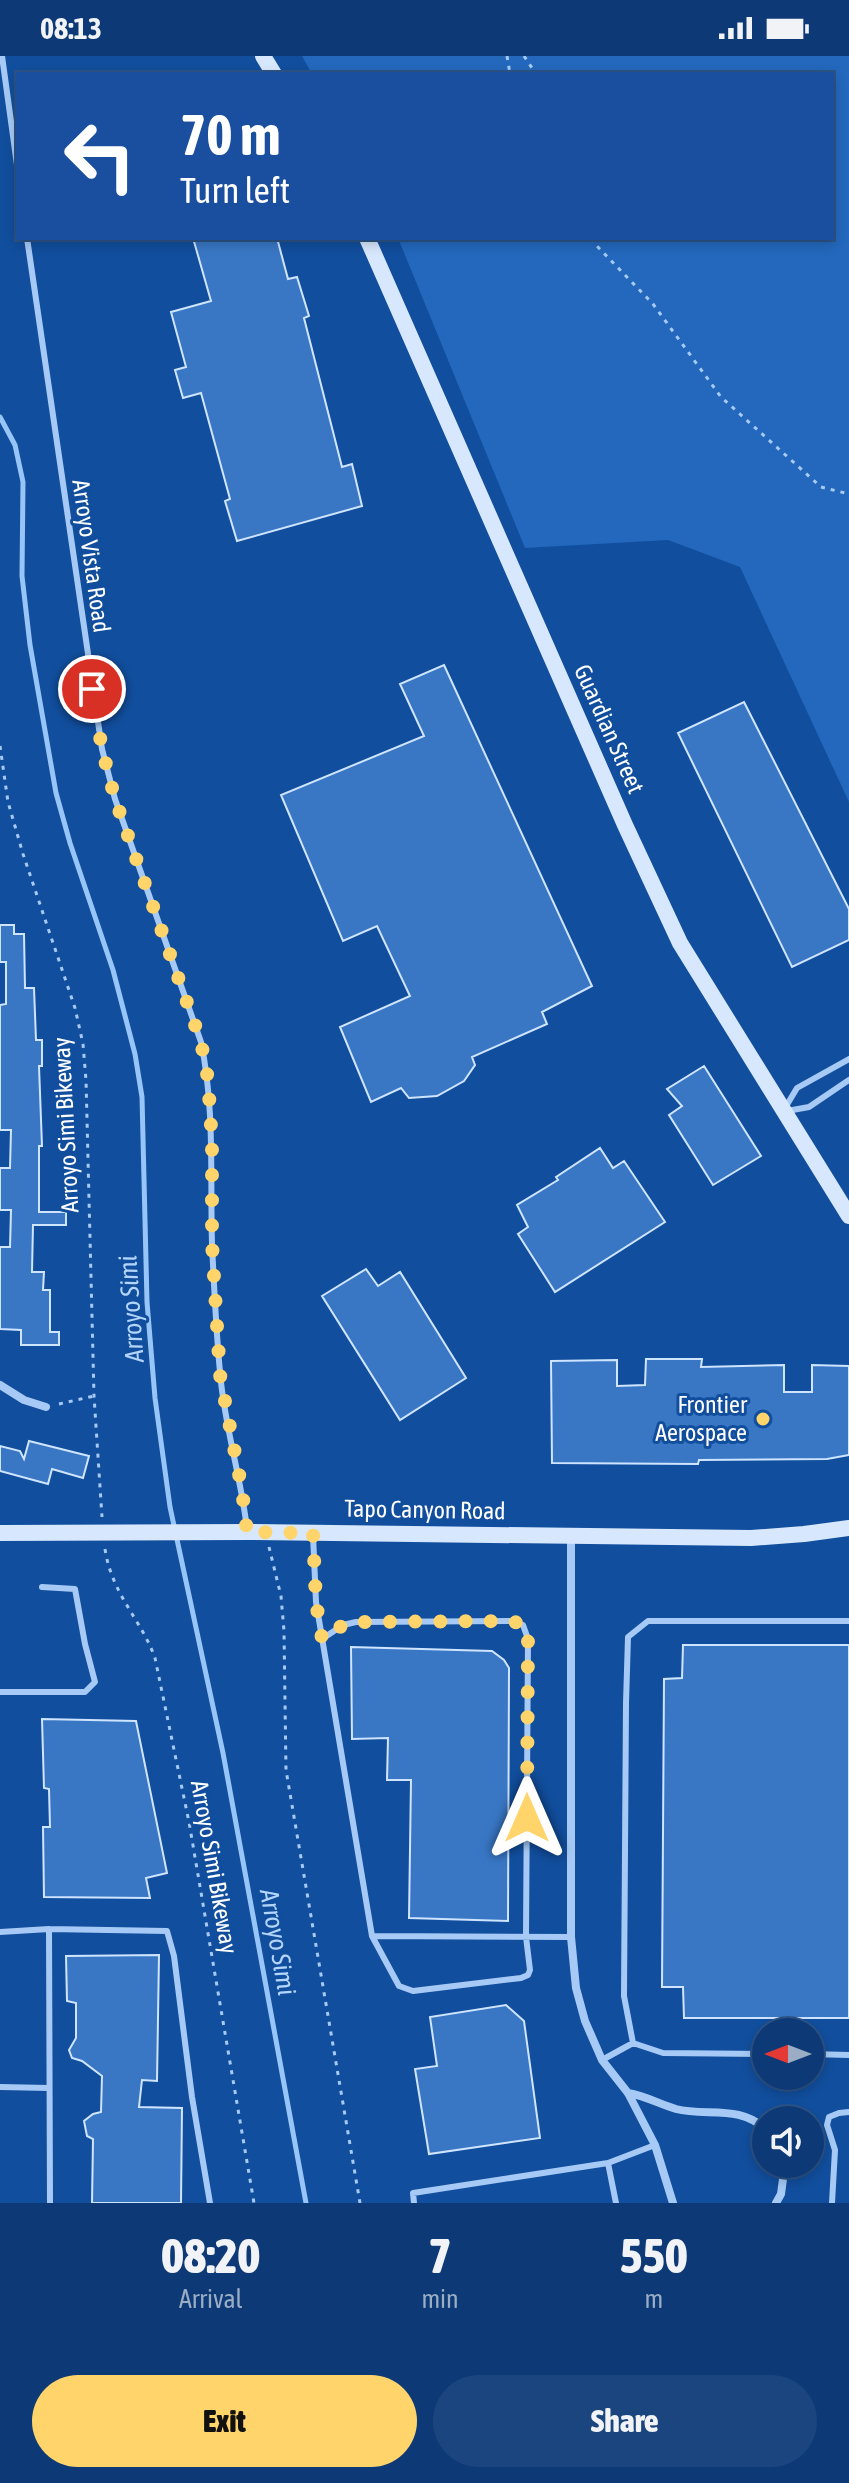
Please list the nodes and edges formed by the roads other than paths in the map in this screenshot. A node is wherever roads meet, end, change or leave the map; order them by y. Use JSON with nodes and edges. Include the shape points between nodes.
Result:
{"nodes":[{"id":1,"x":2,"y":56,"type":"edge"},
{"id":2,"x":16,"y":158,"type":"edge"},
{"id":3,"x":27,"y":240,"type":"edge"},
{"id":4,"x":368,"y":240,"type":"edge"},
{"id":5,"x":849,"y":1059,"type":"edge"},
{"id":6,"x":849,"y":1080,"type":"edge"},
{"id":7,"x":783,"y":1111,"type":"junction"},
{"id":8,"x":849,"y":1216,"type":"edge"},
{"id":9,"x":0,"y":1385,"type":"edge"},
{"id":10,"x":46,"y":1407,"type":"road end"},
{"id":11,"x":849,"y":1528,"type":"edge"},
{"id":12,"x":247,"y":1532,"type":"junction"},
{"id":13,"x":0,"y":1533,"type":"edge"},
{"id":14,"x":313,"y":1533,"type":"junction"},
{"id":15,"x":571,"y":1537,"type":"junction"},
{"id":16,"x":42,"y":1587,"type":"dead end"},
{"id":17,"x":849,"y":1621,"type":"edge"},
{"id":18,"x":322,"y":1639,"type":"junction"},
{"id":19,"x":0,"y":1692,"type":"edge"},
{"id":20,"x":49,"y":1929,"type":"junction"},
{"id":21,"x":0,"y":1932,"type":"edge"},
{"id":22,"x":372,"y":1936,"type":"junction"},
{"id":23,"x":526,"y":1937,"type":"junction"},
{"id":24,"x":571,"y":1937,"type":"junction"},
{"id":25,"x":633,"y":2043,"type":"junction"},
{"id":26,"x":752,"y":2054,"type":"edge"},
{"id":27,"x":824,"y":2054,"type":"edge"},
{"id":28,"x":849,"y":2055,"type":"edge"},
{"id":29,"x":602,"y":2060,"type":"junction"},
{"id":30,"x":0,"y":2087,"type":"edge"},
{"id":31,"x":49,"y":2088,"type":"junction"},
{"id":32,"x":628,"y":2093,"type":"junction"},
{"id":33,"x":849,"y":2112,"type":"edge"},
{"id":34,"x":752,"y":2122,"type":"edge"},
{"id":35,"x":655,"y":2145,"type":"junction"},
{"id":36,"x":608,"y":2163,"type":"junction"},
{"id":37,"x":783,"y":2178,"type":"edge"},
{"id":38,"x":50,"y":2203,"type":"edge"},
{"id":39,"x":210,"y":2203,"type":"edge"},
{"id":40,"x":414,"y":2203,"type":"edge"},
{"id":41,"x":616,"y":2203,"type":"edge"},
{"id":42,"x":673,"y":2203,"type":"edge"},
{"id":43,"x":776,"y":2203,"type":"edge"},
{"id":44,"x":832,"y":2203,"type":"edge"}],
"edges":[{"from":1,"to":2,"type":"lane"},
{"from":3,"to":12,"type":"lane","name":"Arroyo Vista Road","via":[[102,749],[201,1042],[208,1079],[220,1375]]},
{"from":4,"to":7,"type":"street","name":"Guardian Street","via":[[680,943]]},
{"from":5,"to":7,"type":"lane","via":[[797,1088]]},
{"from":6,"to":7,"type":"lane","via":[[809,1107]]},
{"from":7,"to":8,"type":"street","name":"Guardian Street"},
{"from":9,"to":10,"type":"street"},
{"from":11,"to":15,"type":"street","name":"Tapo Canyon Road","via":[[751,1538]]},
{"from":12,"to":13,"type":"street","name":"Tapo Canyon Road"},
{"from":12,"to":14,"type":"street","name":"Tapo Canyon Road"},
{"from":14,"to":15,"type":"street","name":"Tapo Canyon Road"},
{"from":14,"to":18,"type":"lane"},
{"from":15,"to":24,"type":"street"},
{"from":16,"to":19,"type":"lane","via":[[75,1589],[95,1682],[85,1692]]},
{"from":17,"to":25,"type":"lane","via":[[648,1621],[628,1637],[624,1996]]},
{"from":18,"to":22,"type":"lane"},
{"from":18,"to":23,"type":"lane","via":[[356,1622],[523,1625],[528,1639]]},
{"from":20,"to":21,"type":"lane"},
{"from":20,"to":31,"type":"lane"},
{"from":20,"to":39,"type":"lane","via":[[167,1931]]},
{"from":22,"to":23,"type":"lane"},
{"from":22,"to":23,"type":"lane","via":[[399,1986],[413,1991],[528,1975]]},
{"from":23,"to":24,"type":"lane"},
{"from":24,"to":29,"type":"street","via":[[576,1988]]},
{"from":25,"to":26,"type":"lane","via":[[663,2053]]},
{"from":25,"to":29,"type":"lane"},
{"from":27,"to":28,"type":"lane"},
{"from":29,"to":32,"type":"street"},
{"from":30,"to":31,"type":"lane"},
{"from":31,"to":38,"type":"lane"},
{"from":32,"to":34,"type":"street","via":[[673,2108],[720,2111]]},
{"from":32,"to":35,"type":"street"},
{"from":33,"to":44,"type":"lane","via":[[829,2117],[827,2125],[835,2150]]},
{"from":35,"to":36,"type":"lane"},
{"from":35,"to":42,"type":"street"},
{"from":36,"to":40,"type":"lane","via":[[413,2193]]},
{"from":36,"to":41,"type":"lane"},
{"from":37,"to":43,"type":"street"}]}
